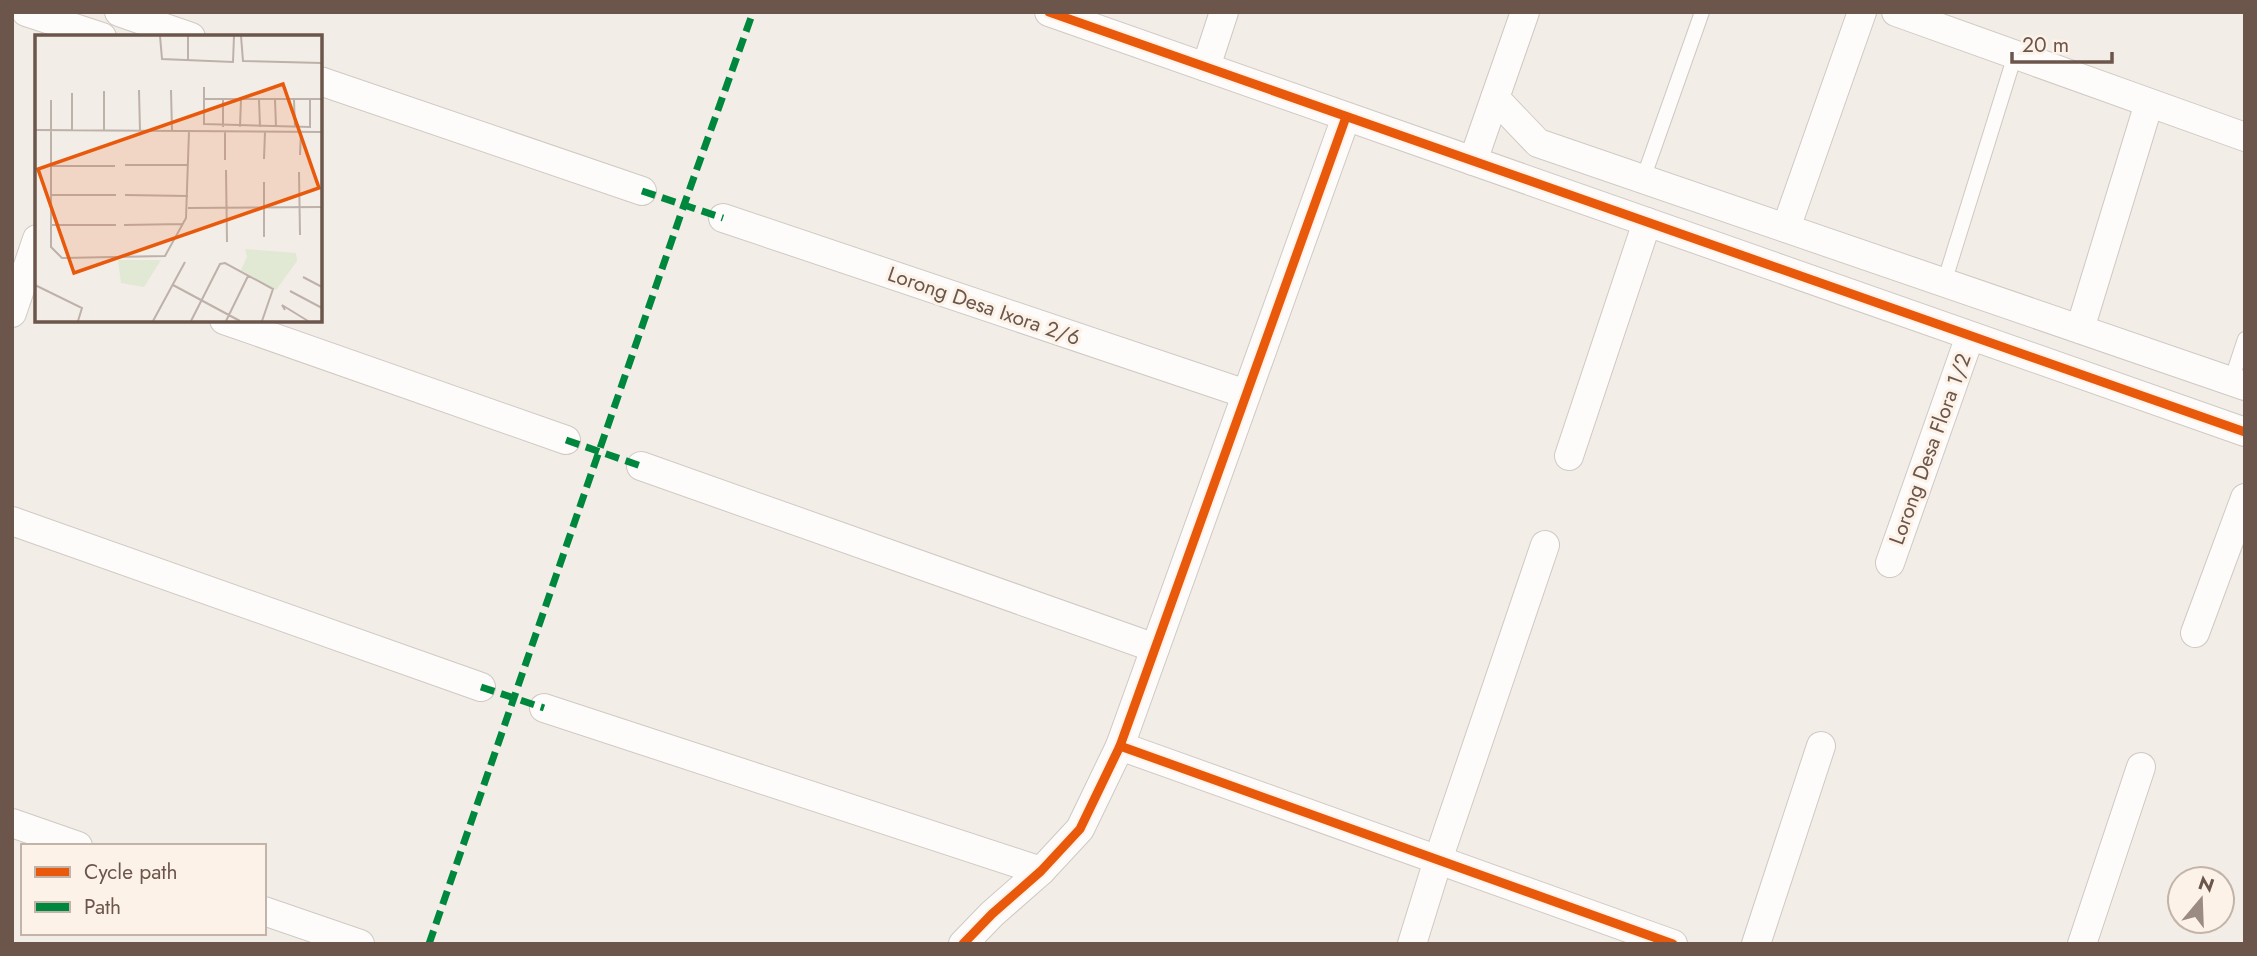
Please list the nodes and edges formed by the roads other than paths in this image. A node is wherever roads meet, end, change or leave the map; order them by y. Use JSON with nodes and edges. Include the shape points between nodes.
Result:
{"nodes":[{"id":1,"x":26,"y":12,"type":"edge"},
{"id":2,"x":112,"y":12,"type":"edge"},
{"id":3,"x":119,"y":12,"type":"edge"},
{"id":4,"x":1049,"y":12,"type":"edge"},
{"id":5,"x":1224,"y":12,"type":"edge"},
{"id":6,"x":1525,"y":12,"type":"edge"},
{"id":7,"x":1702,"y":12,"type":"edge"},
{"id":8,"x":1862,"y":12,"type":"edge"},
{"id":9,"x":1896,"y":12,"type":"edge"},
{"id":10,"x":97,"y":35,"type":"edge"},
{"id":11,"x":104,"y":35,"type":"edge"},
{"id":12,"x":185,"y":35,"type":"edge"},
{"id":13,"x":2015,"y":55,"type":"junction"},
{"id":14,"x":1206,"y":68,"type":"junction"},
{"id":15,"x":322,"y":82,"type":"edge"},
{"id":16,"x":1495,"y":98,"type":"junction"},
{"id":17,"x":2149,"y":103,"type":"junction"},
{"id":18,"x":1346,"y":117,"type":"junction"},
{"id":19,"x":2245,"y":137,"type":"edge"},
{"id":20,"x":1473,"y":161,"type":"junction"},
{"id":21,"x":1643,"y":179,"type":"junction"},
{"id":22,"x":642,"y":191,"type":"dead end"},
{"id":23,"x":723,"y":218,"type":"dead end"},
{"id":24,"x":1647,"y":222,"type":"junction"},
{"id":25,"x":1786,"y":228,"type":"junction"},
{"id":26,"x":35,"y":249,"type":"edge"},
{"id":27,"x":1944,"y":282,"type":"junction"},
{"id":28,"x":12,"y":313,"type":"edge"},
{"id":29,"x":230,"y":322,"type":"edge"},
{"id":30,"x":2080,"y":329,"type":"junction"},
{"id":31,"x":1970,"y":335,"type":"junction"},
{"id":32,"x":2245,"y":339,"type":"edge"},
{"id":33,"x":2238,"y":384,"type":"edge"},
{"id":34,"x":1246,"y":394,"type":"junction"},
{"id":35,"x":2245,"y":432,"type":"edge"},
{"id":36,"x":566,"y":440,"type":"dead end"},
{"id":37,"x":1569,"y":456,"type":"dead end"},
{"id":38,"x":641,"y":466,"type":"dead end"},
{"id":39,"x":2245,"y":498,"type":"edge"},
{"id":40,"x":12,"y":521,"type":"edge"},
{"id":41,"x":1545,"y":545,"type":"dead end"},
{"id":42,"x":1890,"y":563,"type":"dead end"},
{"id":43,"x":2195,"y":633,"type":"dead end"},
{"id":44,"x":1155,"y":648,"type":"junction"},
{"id":45,"x":481,"y":687,"type":"dead end"},
{"id":46,"x":544,"y":708,"type":"dead end"},
{"id":47,"x":1119,"y":746,"type":"junction"},
{"id":48,"x":1821,"y":746,"type":"dead end"},
{"id":49,"x":2141,"y":767,"type":"dead end"},
{"id":50,"x":12,"y":823,"type":"edge"},
{"id":51,"x":72,"y":844,"type":"edge"},
{"id":52,"x":1437,"y":860,"type":"junction"},
{"id":53,"x":1041,"y":871,"type":"junction"},
{"id":54,"x":266,"y":912,"type":"edge"},
{"id":55,"x":360,"y":944,"type":"edge"},
{"id":56,"x":963,"y":944,"type":"edge"},
{"id":57,"x":1412,"y":944,"type":"edge"},
{"id":58,"x":1673,"y":944,"type":"edge"},
{"id":59,"x":1756,"y":944,"type":"edge"},
{"id":60,"x":2082,"y":944,"type":"edge"}],
"edges":[{"from":1,"to":10,"type":"street"},
{"from":2,"to":11,"type":"street"},
{"from":3,"to":12,"type":"street"},
{"from":4,"to":14,"type":"street"},
{"from":5,"to":14,"type":"street"},
{"from":6,"to":16,"type":"street"},
{"from":7,"to":21,"type":"lane"},
{"from":8,"to":25,"type":"street"},
{"from":9,"to":13,"type":"street"},
{"from":13,"to":17,"type":"street"},
{"from":13,"to":27,"type":"lane"},
{"from":14,"to":18,"type":"street"},
{"from":15,"to":22,"type":"street"},
{"from":16,"to":20,"type":"street"},
{"from":16,"to":21,"type":"street","via":[[1538,143]]},
{"from":17,"to":19,"type":"street"},
{"from":17,"to":30,"type":"street"},
{"from":18,"to":20,"type":"street"},
{"from":18,"to":34,"type":"street"},
{"from":20,"to":24,"type":"street"},
{"from":21,"to":25,"type":"street"},
{"from":23,"to":34,"type":"street","name":"Lorong Desa Ixora 2/6"},
{"from":24,"to":31,"type":"street"},
{"from":24,"to":37,"type":"street"},
{"from":25,"to":27,"type":"street"},
{"from":26,"to":28,"type":"street"},
{"from":27,"to":30,"type":"street"},
{"from":29,"to":36,"type":"street"},
{"from":30,"to":33,"type":"street"},
{"from":31,"to":35,"type":"street"},
{"from":31,"to":42,"type":"street","name":"Lorong Desa Flora 1/2"},
{"from":32,"to":33,"type":"lane"},
{"from":34,"to":44,"type":"street"},
{"from":38,"to":44,"type":"street"},
{"from":39,"to":43,"type":"street"},
{"from":40,"to":45,"type":"street"},
{"from":41,"to":52,"type":"street"},
{"from":44,"to":47,"type":"street"},
{"from":46,"to":53,"type":"street"},
{"from":47,"to":52,"type":"street"},
{"from":47,"to":53,"type":"street","via":[[1080,829]]},
{"from":48,"to":59,"type":"street"},
{"from":49,"to":60,"type":"street"},
{"from":50,"to":51,"type":"street"},
{"from":52,"to":57,"type":"street"},
{"from":52,"to":58,"type":"street"},
{"from":53,"to":56,"type":"street"},
{"from":54,"to":55,"type":"street"}]}
